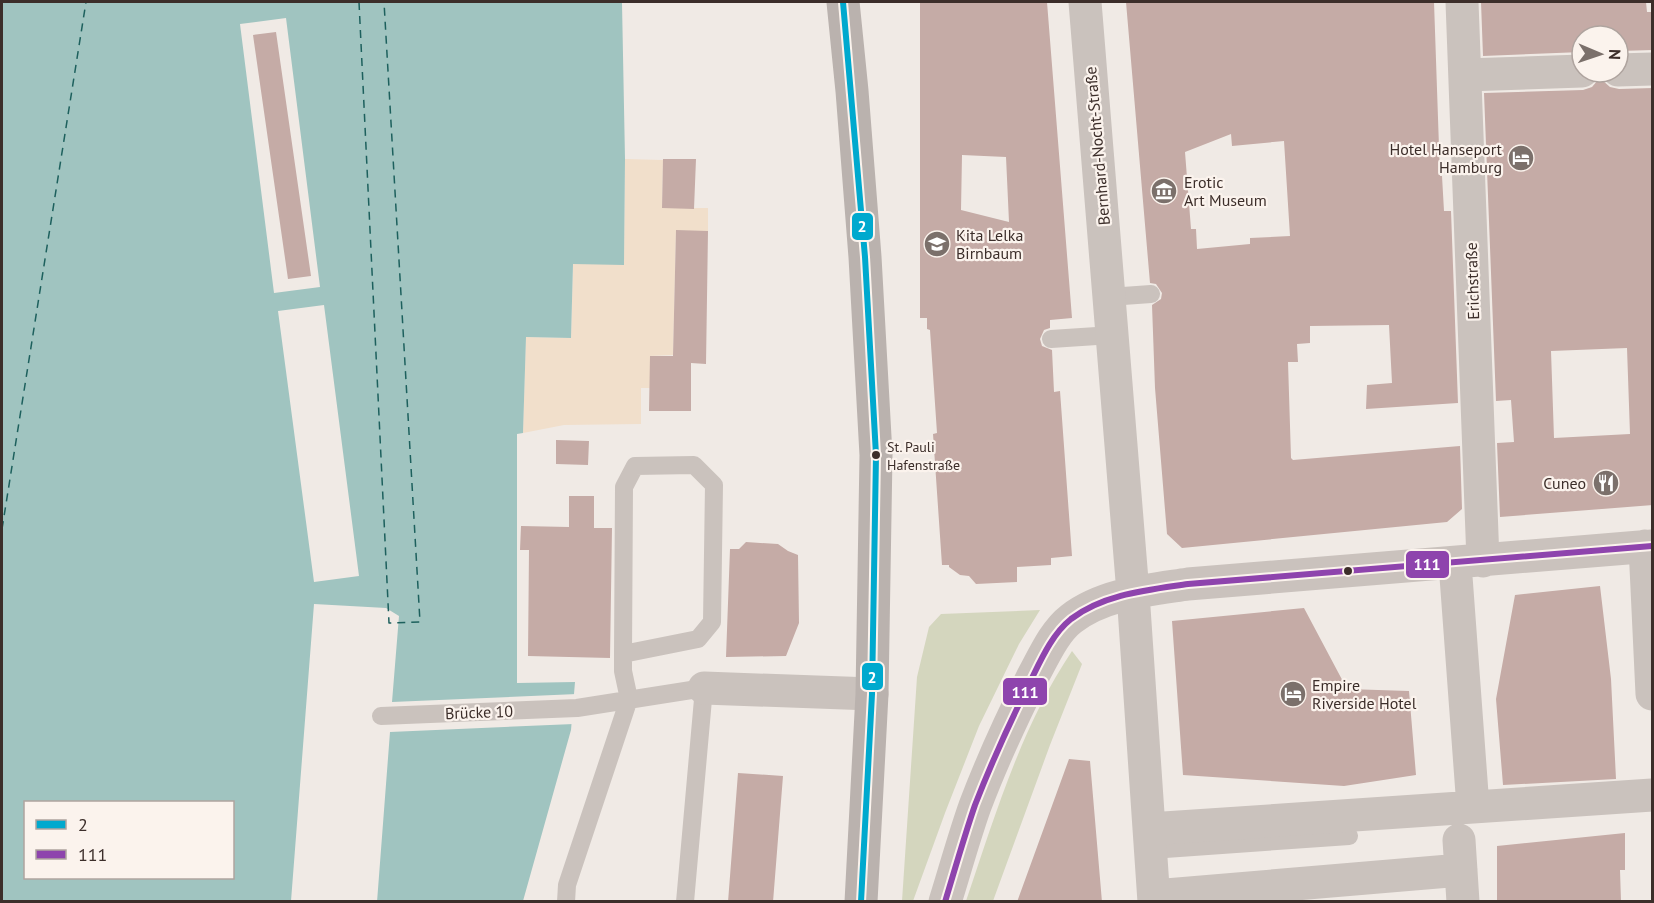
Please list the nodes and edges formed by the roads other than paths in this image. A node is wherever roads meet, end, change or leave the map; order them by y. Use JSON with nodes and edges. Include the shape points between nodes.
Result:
{"nodes":[{"id":1,"x":843,"y":2,"type":"edge"},
{"id":2,"x":1085,"y":2,"type":"edge"},
{"id":3,"x":1462,"y":2,"type":"edge"},
{"id":4,"x":1653,"y":69,"type":"edge"},
{"id":5,"x":1630,"y":70,"type":"edge"},
{"id":6,"x":1464,"y":75,"type":"junction"},
{"id":7,"x":1570,"y":77,"type":"edge"},
{"id":8,"x":1151,"y":294,"type":"dead end"},
{"id":9,"x":1109,"y":297,"type":"junction"},
{"id":10,"x":1112,"y":335,"type":"junction"},
{"id":11,"x":1051,"y":339,"type":"dead end"},
{"id":12,"x":1649,"y":546,"type":"edge"},
{"id":13,"x":1469,"y":562,"type":"junction"},
{"id":14,"x":1133,"y":593,"type":"junction"},
{"id":15,"x":623,"y":654,"type":"junction"},
{"id":16,"x":704,"y":688,"type":"junction"},
{"id":17,"x":872,"y":694,"type":"junction"},
{"id":18,"x":1653,"y":694,"type":"edge"},
{"id":19,"x":629,"y":699,"type":"junction"},
{"id":20,"x":381,"y":716,"type":"dead end"},
{"id":21,"x":1653,"y":795,"type":"edge"},
{"id":22,"x":1473,"y":807,"type":"junction"},
{"id":23,"x":1349,"y":836,"type":"dead end"},
{"id":24,"x":1150,"y":839,"type":"junction"},
{"id":25,"x":1154,"y":899,"type":"edge"},
{"id":26,"x":566,"y":902,"type":"edge"},
{"id":27,"x":685,"y":902,"type":"edge"},
{"id":28,"x":861,"y":902,"type":"edge"},
{"id":29,"x":945,"y":902,"type":"edge"},
{"id":30,"x":1463,"y":902,"type":"edge"}],
"edges":[{"from":1,"to":17,"type":"main road","via":[[862,221],[875,443]]},
{"from":2,"to":9,"type":"street","name":"Bernhard-Nocht-Straße"},
{"from":3,"to":6,"type":"street","name":"Erichstraße"},
{"from":4,"to":5,"type":"street"},
{"from":6,"to":7,"type":"street"},
{"from":6,"to":13,"type":"street","name":"Erichstraße"},
{"from":8,"to":9,"type":"lane"},
{"from":9,"to":10,"type":"street","name":"Bernhard-Nocht-Straße"},
{"from":10,"to":11,"type":"lane"},
{"from":10,"to":14,"type":"street","name":"Bernhard-Nocht-Straße"},
{"from":12,"to":13,"type":"street"},
{"from":12,"to":18,"type":"street"},
{"from":13,"to":14,"type":"street","via":[[1188,584]]},
{"from":13,"to":22,"type":"street","name":"Erichstraße"},
{"from":14,"to":24,"type":"street","name":"Bernhard-Nocht-Straße"},
{"from":14,"to":29,"type":"street","via":[[1078,614],[1052,644],[1014,714],[975,806]]},
{"from":15,"to":15,"type":"lane","via":[[698,639],[712,622],[714,485],[694,465],[635,466],[624,487]]},
{"from":15,"to":19,"type":"lane"},
{"from":16,"to":17,"type":"street"},
{"from":16,"to":19,"type":"lane","name":"Brücke 10"},
{"from":16,"to":27,"type":"lane"},
{"from":17,"to":28,"type":"main road"},
{"from":19,"to":20,"type":"lane","name":"Brücke 10","via":[[577,708]]},
{"from":19,"to":26,"type":"lane","via":[[567,885]]},
{"from":21,"to":22,"type":"street"},
{"from":22,"to":24,"type":"street"},
{"from":23,"to":24,"type":"lane"},
{"from":24,"to":25,"type":"street","name":"Bernhard-Nocht-Straße"},
{"from":25,"to":30,"type":"street","via":[[1460,855]]}]}
